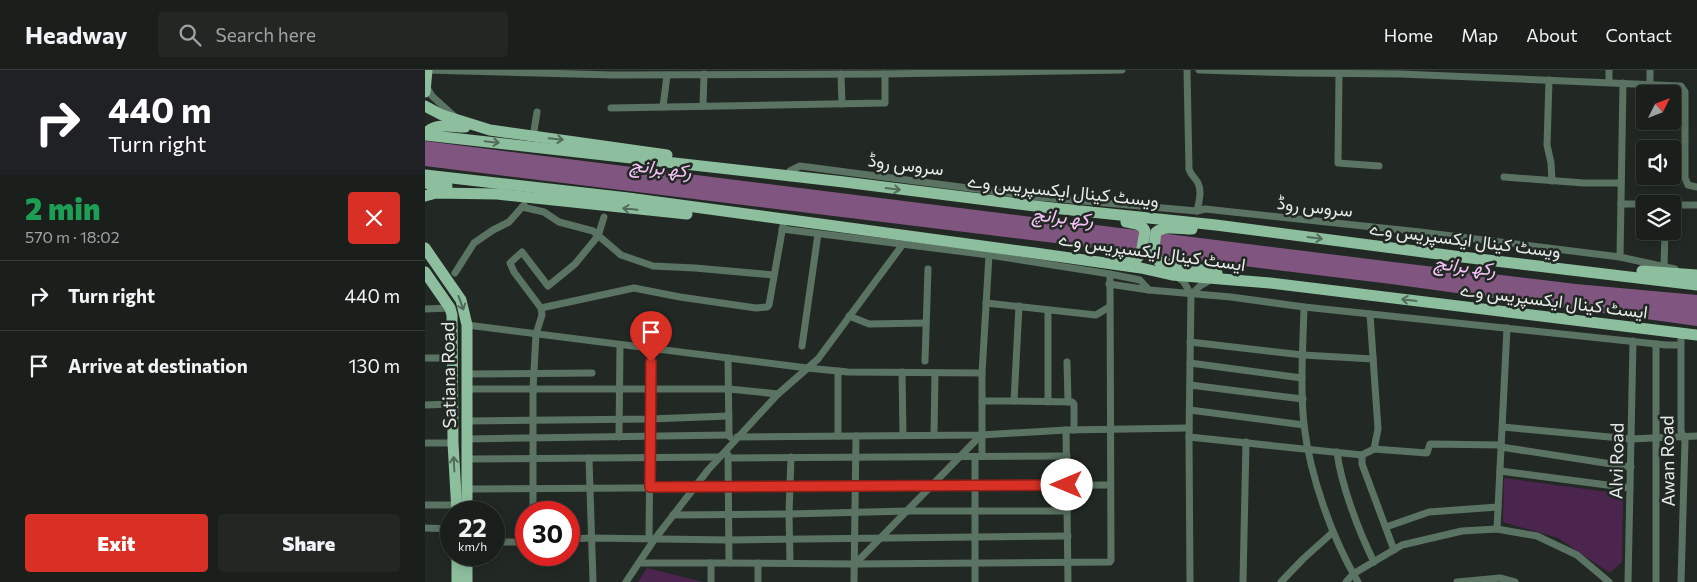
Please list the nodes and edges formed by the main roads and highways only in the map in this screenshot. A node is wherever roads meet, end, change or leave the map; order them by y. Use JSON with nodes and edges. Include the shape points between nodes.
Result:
{"nodes":[{"id":1,"x":426,"y":70,"type":"edge"},
{"id":2,"x":425,"y":92,"type":"edge"},
{"id":3,"x":425,"y":106,"type":"edge"},
{"id":4,"x":474,"y":126,"type":"junction"},
{"id":5,"x":425,"y":134,"type":"edge"},
{"id":6,"x":425,"y":175,"type":"edge"},
{"id":7,"x":425,"y":182,"type":"edge"},
{"id":8,"x":844,"y":182,"type":"junction"},
{"id":9,"x":497,"y":194,"type":"junction"},
{"id":10,"x":425,"y":196,"type":"edge"},
{"id":11,"x":1043,"y":207,"type":"junction"},
{"id":12,"x":783,"y":225,"type":"junction"},
{"id":13,"x":1150,"y":232,"type":"junction"},
{"id":14,"x":1281,"y":233,"type":"junction"},
{"id":15,"x":425,"y":248,"type":"edge"},
{"id":16,"x":1035,"y":253,"type":"junction"},
{"id":17,"x":1147,"y":255,"type":"junction"},
{"id":18,"x":1454,"y":256,"type":"junction"},
{"id":19,"x":425,"y":272,"type":"edge"},
{"id":20,"x":450,"y":274,"type":"junction"},
{"id":21,"x":1697,"y":274,"type":"edge"},
{"id":22,"x":433,"y":284,"type":"junction"},
{"id":23,"x":1270,"y":284,"type":"junction"},
{"id":24,"x":1697,"y":285,"type":"edge"},
{"id":25,"x":1457,"y":306,"type":"junction"},
{"id":26,"x":1697,"y":335,"type":"edge"},
{"id":27,"x":1697,"y":342,"type":"edge"},
{"id":28,"x":457,"y":501,"type":"edge"},
{"id":29,"x":467,"y":501,"type":"edge"},
{"id":30,"x":457,"y":566,"type":"edge"},
{"id":31,"x":467,"y":566,"type":"edge"},
{"id":32,"x":457,"y":582,"type":"edge"},
{"id":33,"x":467,"y":582,"type":"edge"}],
"edges":[{"from":1,"to":2,"type":"main road","bridge":true},
{"from":3,"to":4,"type":"main road"},
{"from":4,"to":5,"type":"main road","via":[[438,125]]},
{"from":4,"to":8,"type":"main road","one_way":true,"via":[[533,137],[790,171]]},
{"from":5,"to":8,"type":"main road","name":"ویسٹ کینال ایکسپریس وے","one_way":true},
{"from":6,"to":12,"type":"main road","name":"ایسٹ کینال ایکسپریس وے","via":[[628,198]]},
{"from":7,"to":9,"type":"main road","via":[[431,186]]},
{"from":8,"to":11,"type":"main road","name":"ویسٹ کینال ایکسپریس وے","one_way":true},
{"from":9,"to":10,"type":"main road","via":[[436,193]]},
{"from":12,"to":9,"type":"main road","one_way":true},
{"from":11,"to":13,"type":"main road","via":[[1139,224]]},
{"from":11,"to":14,"type":"main road","name":"ویسٹ کینال ایکسپریس وے"},
{"from":12,"to":16,"type":"main road","name":"ایسٹ کینال ایکسپریس وے"},
{"from":13,"to":14,"type":"main road","via":[[1167,228]]},
{"from":13,"to":17,"type":"main road"},
{"from":14,"to":18,"type":"main road","name":"ویسٹ کینال ایکسپریس وے","one_way":true},
{"from":15,"to":20,"type":"main road","name":"Satiana Road"},
{"from":16,"to":17,"type":"main road","via":[[1133,259]]},
{"from":16,"to":23,"type":"main road","name":"ایسٹ کینال ایکسپریس وے","via":[[1172,275]]},
{"from":17,"to":23,"type":"main road","via":[[1161,262]]},
{"from":18,"to":21,"type":"main road"},
{"from":18,"to":24,"type":"main road","name":"ویسٹ کینال ایکسپریس وے"},
{"from":19,"to":22,"type":"main road","name":"Satiana Road"},
{"from":20,"to":22,"type":"main road"},
{"from":20,"to":29,"type":"main road","name":"Satiana Road","one_way":true,"via":[[467,324]]},
{"from":28,"to":22,"type":"main road","name":"Satiana Road","one_way":true,"via":[[453,323],[449,308]]},
{"from":25,"to":23,"type":"main road","name":"ایسٹ کینال ایکسپریس وے","one_way":true},
{"from":25,"to":26,"type":"main road","name":"ایسٹ کینال ایکسپریس وے"},
{"from":25,"to":27,"type":"main road","via":[[1637,339]]},
{"from":30,"to":32,"type":"main road"},
{"from":31,"to":33,"type":"main road"}]}
